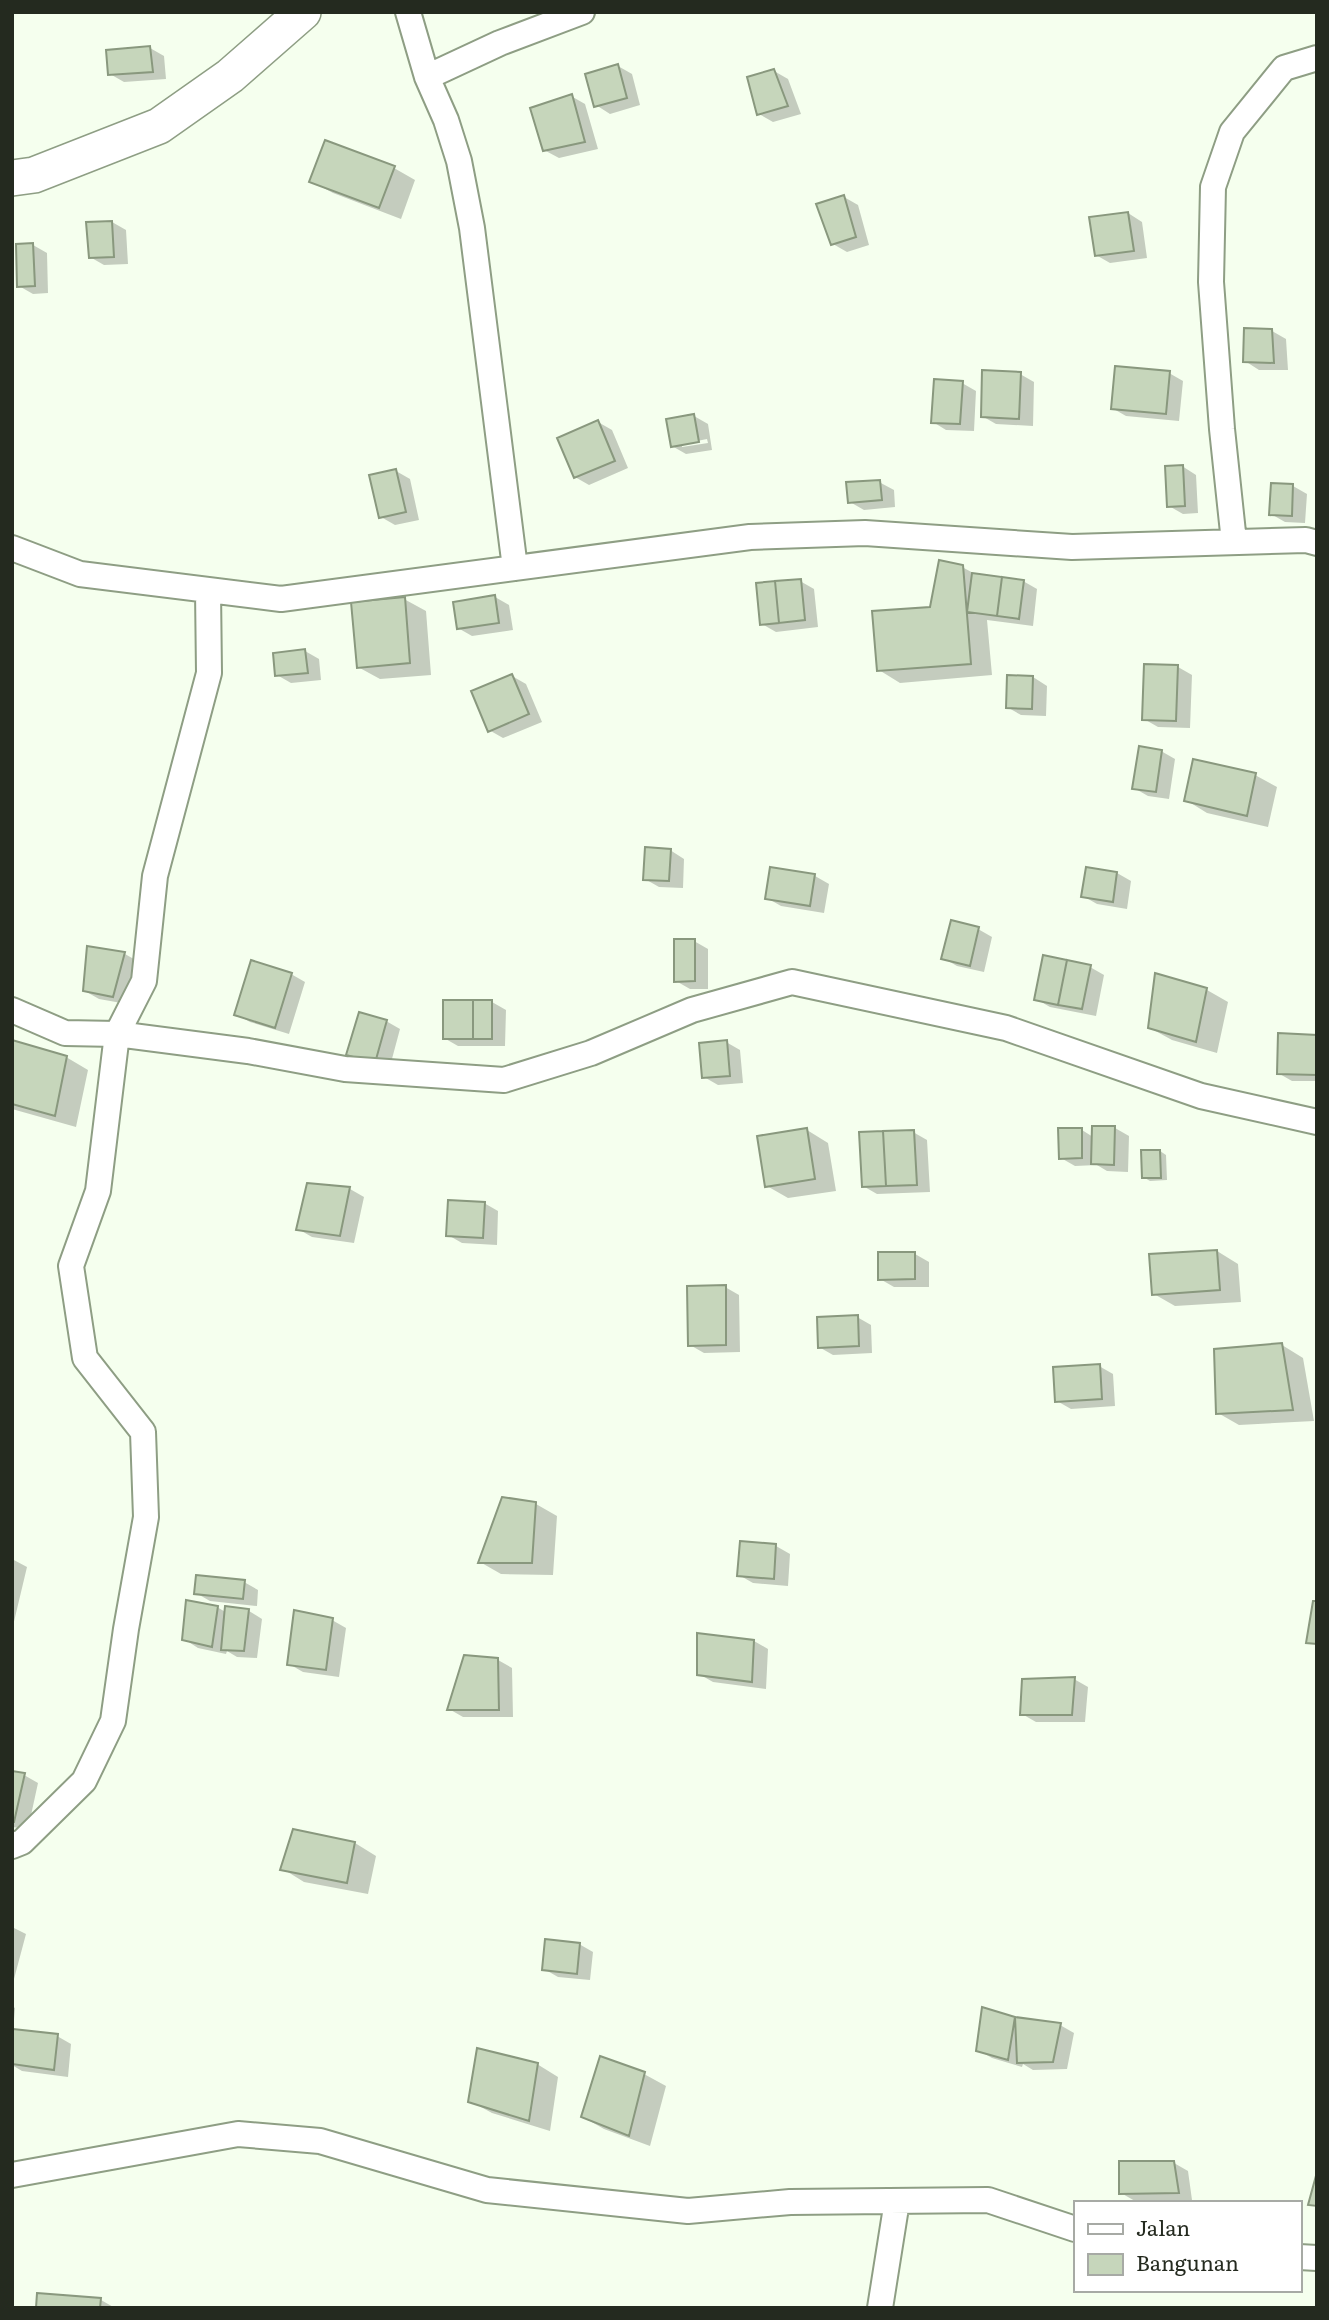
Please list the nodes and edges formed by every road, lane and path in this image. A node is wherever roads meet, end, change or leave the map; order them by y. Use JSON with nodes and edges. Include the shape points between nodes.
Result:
{"nodes":[{"id":1,"x":303,"y":12,"type":"edge"},
{"id":2,"x":408,"y":12,"type":"edge"},
{"id":3,"x":582,"y":12,"type":"edge"},
{"id":4,"x":1317,"y":58,"type":"edge"},
{"id":5,"x":427,"y":77,"type":"junction"},
{"id":6,"x":12,"y":178,"type":"edge"},
{"id":7,"x":1234,"y":542,"type":"junction"},
{"id":8,"x":1317,"y":544,"type":"edge"},
{"id":9,"x":12,"y":548,"type":"edge"},
{"id":10,"x":515,"y":568,"type":"junction"},
{"id":11,"x":208,"y":592,"type":"junction"},
{"id":12,"x":12,"y":1010,"type":"edge"},
{"id":13,"x":117,"y":1034,"type":"junction"},
{"id":14,"x":1317,"y":1122,"type":"edge"},
{"id":15,"x":12,"y":1846,"type":"edge"},
{"id":16,"x":12,"y":2175,"type":"edge"},
{"id":17,"x":897,"y":2201,"type":"junction"},
{"id":18,"x":1074,"y":2229,"type":"edge"},
{"id":19,"x":880,"y":2308,"type":"edge"}],
"edges":[{"from":1,"to":6,"type":"street","via":[[230,76],[159,126],[34,174]]},
{"from":2,"to":5,"type":"street"},
{"from":3,"to":5,"type":"street"},
{"from":4,"to":7,"type":"street","via":[[1284,68],[1232,132],[1213,187],[1211,282]]},
{"from":5,"to":10,"type":"street","via":[[459,161],[472,228]]},
{"from":7,"to":8,"type":"street","via":[[1306,540]]},
{"from":7,"to":10,"type":"street","via":[[1072,547],[865,533],[750,537]]},
{"from":9,"to":11,"type":"street","via":[[80,574]]},
{"from":10,"to":11,"type":"street","via":[[281,599]]},
{"from":11,"to":13,"type":"street","via":[[209,673],[156,876],[145,981]]},
{"from":12,"to":13,"type":"street","via":[[65,1033]]},
{"from":13,"to":14,"type":"street","via":[[345,1069],[504,1080],[591,1053],[692,1010],[792,982],[1006,1028],[1201,1096]]},
{"from":13,"to":15,"type":"street","via":[[97,1191],[71,1266],[85,1358],[143,1432],[146,1517],[113,1721],[84,1781],[22,1842]]},
{"from":16,"to":17,"type":"street","via":[[238,2134],[320,2141],[487,2190],[688,2211],[790,2202]]},
{"from":17,"to":18,"type":"street","via":[[988,2200]]},
{"from":17,"to":19,"type":"street"}]}
